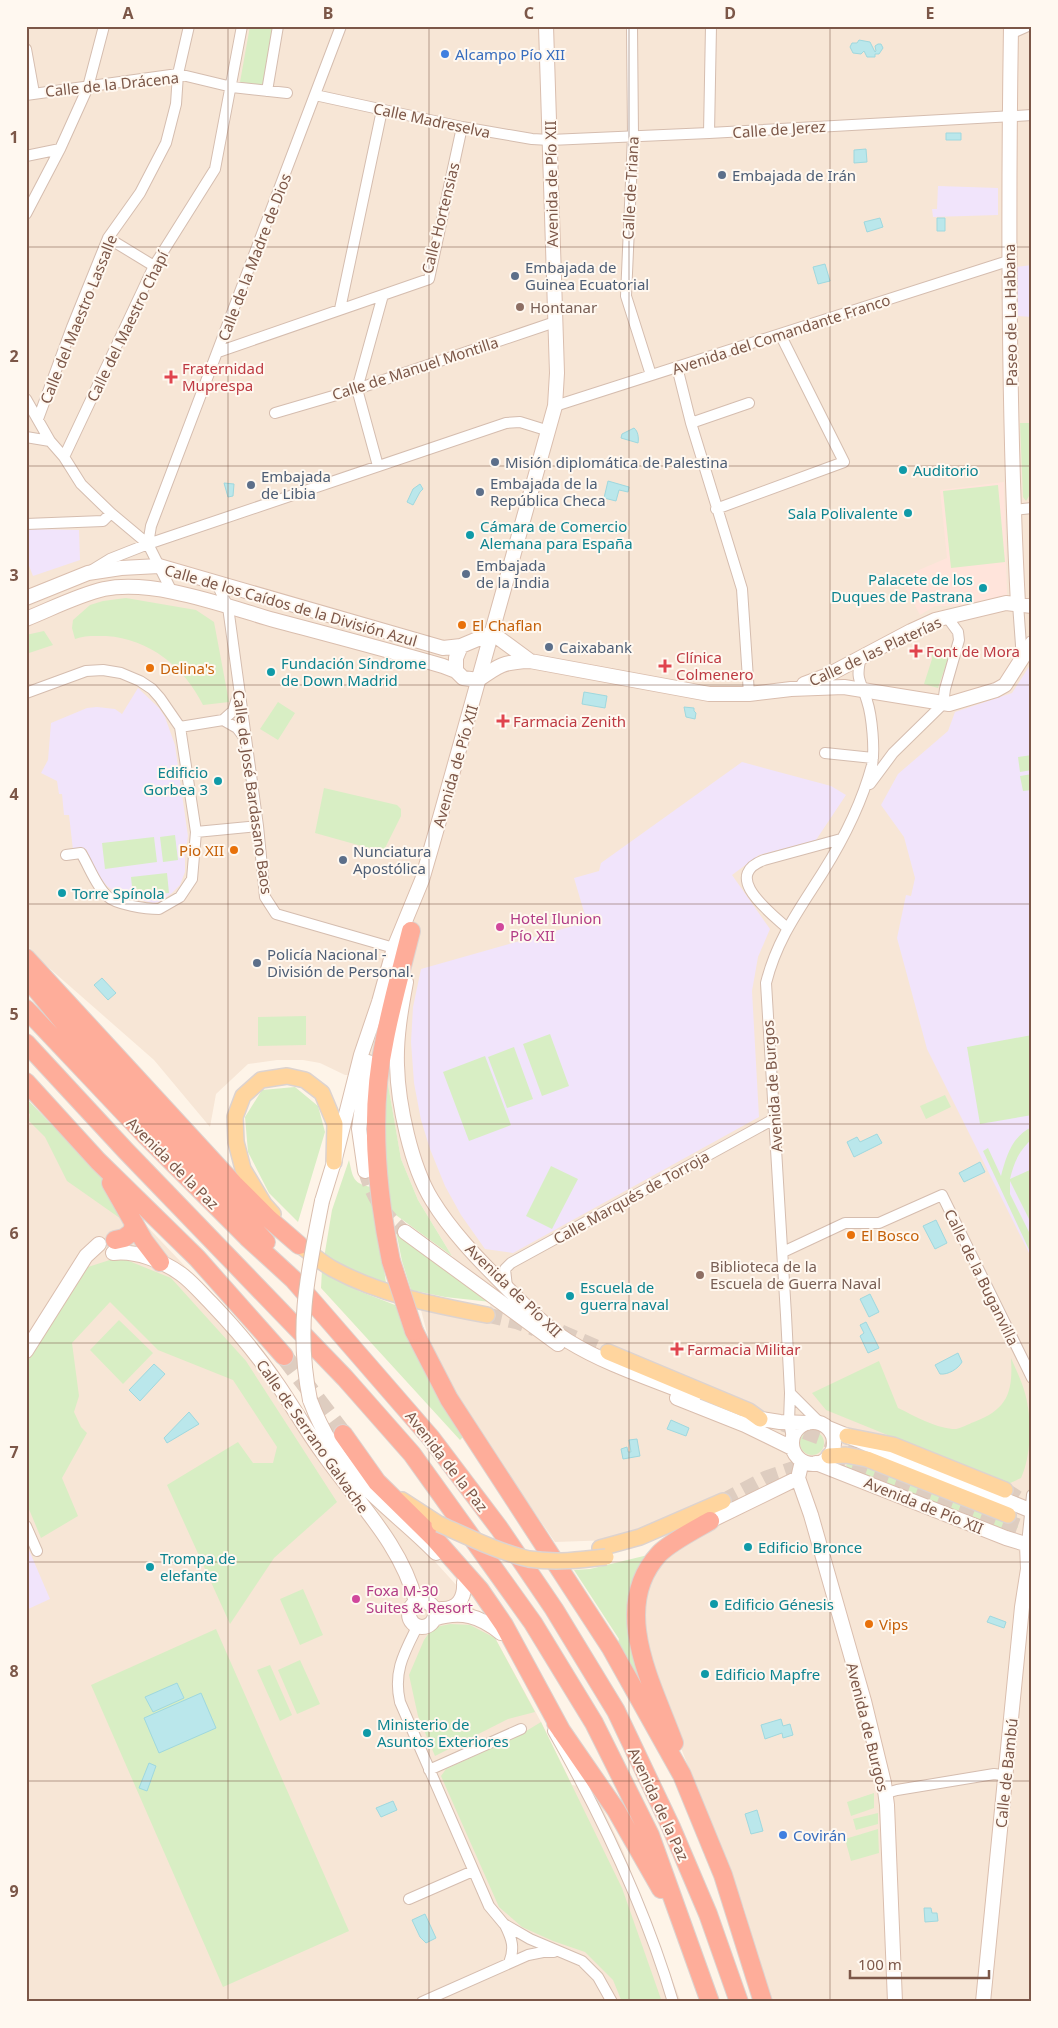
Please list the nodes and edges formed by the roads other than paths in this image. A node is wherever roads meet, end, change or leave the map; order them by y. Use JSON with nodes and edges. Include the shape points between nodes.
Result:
{"nodes":[{"id":1,"x":104,"y":26,"type":"edge"},
{"id":2,"x":189,"y":26,"type":"edge"},
{"id":3,"x":242,"y":26,"type":"edge"},
{"id":4,"x":278,"y":26,"type":"edge"},
{"id":5,"x":341,"y":26,"type":"edge"},
{"id":6,"x":546,"y":26,"type":"edge"},
{"id":7,"x":632,"y":26,"type":"edge"},
{"id":8,"x":711,"y":26,"type":"edge"},
{"id":9,"x":1028,"y":26,"type":"edge"},
{"id":10,"x":1011,"y":30,"type":"edge"},
{"id":11,"x":26,"y":49,"type":"edge"},
{"id":12,"x":178,"y":74,"type":"junction"},
{"id":13,"x":88,"y":86,"type":"junction"},
{"id":14,"x":232,"y":87,"type":"junction"},
{"id":15,"x":267,"y":91,"type":"junction"},
{"id":16,"x":286,"y":93,"type":"dead end"},
{"id":17,"x":30,"y":94,"type":"edge"},
{"id":18,"x":315,"y":95,"type":"junction"},
{"id":19,"x":382,"y":110,"type":"junction"},
{"id":20,"x":1032,"y":116,"type":"edge"},
{"id":21,"x":1008,"y":117,"type":"junction"},
{"id":22,"x":462,"y":127,"type":"junction"},
{"id":23,"x":709,"y":133,"type":"junction"},
{"id":24,"x":633,"y":136,"type":"junction"},
{"id":25,"x":550,"y":140,"type":"junction"},
{"id":26,"x":60,"y":150,"type":"junction"},
{"id":27,"x":26,"y":156,"type":"edge"},
{"id":28,"x":26,"y":214,"type":"edge"},
{"id":29,"x":108,"y":238,"type":"junction"},
{"id":30,"x":1008,"y":261,"type":"junction"},
{"id":31,"x":154,"y":266,"type":"junction"},
{"id":32,"x":383,"y":295,"type":"junction"},
{"id":33,"x":340,"y":309,"type":"junction"},
{"id":34,"x":555,"y":322,"type":"junction"},
{"id":35,"x":780,"y":334,"type":"junction"},
{"id":36,"x":218,"y":352,"type":"junction"},
{"id":37,"x":678,"y":367,"type":"junction"},
{"id":38,"x":651,"y":375,"type":"junction"},
{"id":39,"x":356,"y":389,"type":"junction"},
{"id":40,"x":26,"y":399,"type":"edge"},
{"id":41,"x":749,"y":403,"type":"dead end"},
{"id":42,"x":555,"y":406,"type":"junction"},
{"id":43,"x":275,"y":413,"type":"dead end"},
{"id":44,"x":38,"y":419,"type":"junction"},
{"id":45,"x":691,"y":423,"type":"junction"},
{"id":46,"x":549,"y":431,"type":"junction"},
{"id":47,"x":26,"y":437,"type":"edge"},
{"id":48,"x":50,"y":441,"type":"junction"},
{"id":49,"x":64,"y":457,"type":"junction"},
{"id":50,"x":378,"y":466,"type":"junction"},
{"id":51,"x":1032,"y":508,"type":"edge"},
{"id":52,"x":716,"y":509,"type":"junction"},
{"id":53,"x":1014,"y":510,"type":"junction"},
{"id":54,"x":110,"y":513,"type":"junction"},
{"id":55,"x":26,"y":524,"type":"edge"},
{"id":56,"x":148,"y":544,"type":"junction"},
{"id":57,"x":159,"y":566,"type":"junction"},
{"id":58,"x":88,"y":573,"type":"junction"},
{"id":59,"x":216,"y":582,"type":"junction"},
{"id":60,"x":172,"y":592,"type":"junction"},
{"id":61,"x":26,"y":598,"type":"edge"},
{"id":62,"x":1025,"y":605,"type":"edge"},
{"id":63,"x":228,"y":607,"type":"junction"},
{"id":64,"x":947,"y":617,"type":"junction"},
{"id":65,"x":26,"y":619,"type":"edge"},
{"id":66,"x":492,"y":633,"type":"junction"},
{"id":67,"x":1032,"y":643,"type":"edge"},
{"id":68,"x":461,"y":646,"type":"junction"},
{"id":69,"x":510,"y":656,"type":"junction"},
{"id":70,"x":861,"y":657,"type":"junction"},
{"id":71,"x":1022,"y":659,"type":"junction"},
{"id":72,"x":456,"y":671,"type":"junction"},
{"id":73,"x":478,"y":680,"type":"junction"},
{"id":74,"x":792,"y":689,"type":"junction"},
{"id":75,"x":862,"y":689,"type":"junction"},
{"id":76,"x":26,"y":692,"type":"edge"},
{"id":77,"x":239,"y":692,"type":"junction"},
{"id":78,"x":749,"y":694,"type":"junction"},
{"id":79,"x":943,"y":704,"type":"junction"},
{"id":80,"x":223,"y":720,"type":"junction"},
{"id":81,"x":180,"y":727,"type":"junction"},
{"id":82,"x":246,"y":740,"type":"junction"},
{"id":83,"x":825,"y":753,"type":"dead end"},
{"id":84,"x":873,"y":758,"type":"junction"},
{"id":85,"x":858,"y":803,"type":"junction"},
{"id":86,"x":258,"y":826,"type":"junction"},
{"id":87,"x":196,"y":832,"type":"junction"},
{"id":88,"x":841,"y":839,"type":"junction"},
{"id":89,"x":66,"y":855,"type":"dead end"},
{"id":90,"x":422,"y":880,"type":"junction"},
{"id":91,"x":787,"y":928,"type":"junction"},
{"id":92,"x":411,"y":931,"type":"junction"},
{"id":93,"x":394,"y":948,"type":"junction"},
{"id":94,"x":26,"y":958,"type":"edge"},
{"id":95,"x":26,"y":977,"type":"edge"},
{"id":96,"x":379,"y":1002,"type":"junction"},
{"id":97,"x":26,"y":1009,"type":"edge"},
{"id":98,"x":26,"y":1043,"type":"edge"},
{"id":99,"x":26,"y":1082,"type":"edge"},
{"id":100,"x":774,"y":1119,"type":"junction"},
{"id":101,"x":98,"y":1161,"type":"junction"},
{"id":102,"x":334,"y":1162,"type":"junction"},
{"id":103,"x":365,"y":1171,"type":"tunnel mouth"},
{"id":104,"x":134,"y":1222,"type":"junction"},
{"id":105,"x":405,"y":1232,"type":"tunnel mouth"},
{"id":106,"x":299,"y":1245,"type":"junction"},
{"id":107,"x":110,"y":1246,"type":"junction"},
{"id":108,"x":148,"y":1248,"type":"junction"},
{"id":109,"x":783,"y":1252,"type":"junction"},
{"id":110,"x":160,"y":1262,"type":"junction"},
{"id":111,"x":293,"y":1279,"type":"junction"},
{"id":112,"x":191,"y":1282,"type":"junction"},
{"id":113,"x":507,"y":1287,"type":"junction"},
{"id":114,"x":488,"y":1313,"type":"tunnel mouth"},
{"id":115,"x":26,"y":1351,"type":"edge"},
{"id":116,"x":608,"y":1352,"type":"tunnel mouth"},
{"id":117,"x":284,"y":1356,"type":"tunnel mouth"},
{"id":118,"x":1032,"y":1378,"type":"edge"},
{"id":119,"x":790,"y":1393,"type":"junction"},
{"id":120,"x":762,"y":1420,"type":"junction"},
{"id":121,"x":789,"y":1422,"type":"junction"},
{"id":122,"x":818,"y":1425,"type":"junction"},
{"id":123,"x":343,"y":1434,"type":"tunnel mouth"},
{"id":124,"x":847,"y":1436,"type":"junction"},
{"id":125,"x":792,"y":1443,"type":"junction"},
{"id":126,"x":816,"y":1460,"type":"junction"},
{"id":127,"x":363,"y":1463,"type":"junction"},
{"id":128,"x":798,"y":1478,"type":"junction"},
{"id":129,"x":1005,"y":1490,"type":"tunnel mouth"},
{"id":130,"x":1032,"y":1495,"type":"edge"},
{"id":131,"x":724,"y":1501,"type":"tunnel mouth"},
{"id":132,"x":1031,"y":1510,"type":"edge"},
{"id":133,"x":1008,"y":1515,"type":"dead end"},
{"id":134,"x":710,"y":1521,"type":"junction"},
{"id":135,"x":26,"y":1526,"type":"edge"},
{"id":136,"x":1030,"y":1545,"type":"edge"},
{"id":137,"x":37,"y":1551,"type":"dead end"},
{"id":138,"x":603,"y":1553,"type":"junction"},
{"id":139,"x":464,"y":1582,"type":"junction"},
{"id":140,"x":416,"y":1602,"type":"junction"},
{"id":141,"x":434,"y":1614,"type":"junction"},
{"id":142,"x":417,"y":1626,"type":"junction"},
{"id":143,"x":502,"y":1633,"type":"junction"},
{"id":144,"x":523,"y":1675,"type":"junction"},
{"id":145,"x":521,"y":1729,"type":"dead end"},
{"id":146,"x":562,"y":1732,"type":"junction"},
{"id":147,"x":429,"y":1770,"type":"junction"},
{"id":148,"x":682,"y":1774,"type":"junction"},
{"id":149,"x":1005,"y":1778,"type":"junction"},
{"id":150,"x":886,"y":1796,"type":"junction"},
{"id":151,"x":473,"y":1871,"type":"junction"},
{"id":152,"x":409,"y":1899,"type":"dead end"},
{"id":153,"x":504,"y":1924,"type":"junction"},
{"id":154,"x":692,"y":1946,"type":"junction"},
{"id":155,"x":560,"y":1952,"type":"junction"},
{"id":156,"x":509,"y":1963,"type":"junction"},
{"id":157,"x":422,"y":2002,"type":"edge"},
{"id":158,"x":612,"y":2002,"type":"edge"},
{"id":159,"x":673,"y":2002,"type":"edge"},
{"id":160,"x":710,"y":2002,"type":"edge"},
{"id":161,"x":739,"y":2002,"type":"edge"},
{"id":162,"x":763,"y":2002,"type":"edge"},
{"id":163,"x":895,"y":2002,"type":"edge"},
{"id":164,"x":983,"y":2002,"type":"edge"}],
"edges":[{"from":1,"to":13,"type":"street"},
{"from":2,"to":12,"type":"street","name":"Calle del Maestro Lassalle"},
{"from":3,"to":14,"type":"street","name":"Calle del Maestro Chapí"},
{"from":4,"to":15,"type":"street"},
{"from":5,"to":18,"type":"street","name":"Calle de la Madre de Dios"},
{"from":6,"to":25,"type":"main road","name":"Avenida de Pío XII"},
{"from":7,"to":24,"type":"street","name":"Calle de Triana"},
{"from":8,"to":23,"type":"street"},
{"from":9,"to":10,"type":"street"},
{"from":10,"to":21,"type":"main road","name":"Paseo de La Habana"},
{"from":11,"to":17,"type":"street"},
{"from":12,"to":13,"type":"street","name":"Calle de la Drácena"},
{"from":12,"to":14,"type":"street","name":"Calle de la Drácena"},
{"from":12,"to":29,"type":"street","name":"Calle del Maestro Lassalle","via":[[176,104],[166,142],[140,193]]},
{"from":13,"to":17,"type":"street","name":"Calle de la Drácena"},
{"from":13,"to":26,"type":"street"},
{"from":14,"to":15,"type":"street","name":"Calle de la Drácena"},
{"from":14,"to":31,"type":"street","name":"Calle del Maestro Chapí","via":[[216,169]]},
{"from":15,"to":16,"type":"street","name":"Calle de la Drácena"},
{"from":18,"to":19,"type":"street","name":"Calle Madreselva"},
{"from":18,"to":36,"type":"street","name":"Calle de la Madre de Dios"},
{"from":19,"to":22,"type":"street","name":"Calle Madreselva"},
{"from":19,"to":33,"type":"street"},
{"from":20,"to":21,"type":"street","name":"Calle de Jerez"},
{"from":21,"to":23,"type":"street","name":"Calle de Jerez"},
{"from":21,"to":30,"type":"main road","name":"Paseo de La Habana"},
{"from":22,"to":25,"type":"street","name":"Calle Madreselva"},
{"from":22,"to":32,"type":"street","name":"Calle Hortensias","via":[[429,279]]},
{"from":23,"to":24,"type":"street","name":"Calle de Jerez"},
{"from":24,"to":25,"type":"street","name":"Calle de Jerez"},
{"from":24,"to":38,"type":"street","name":"Calle de Triana","via":[[626,296]]},
{"from":25,"to":34,"type":"main road","name":"Avenida de Pío XII"},
{"from":26,"to":27,"type":"street"},
{"from":26,"to":28,"type":"street"},
{"from":29,"to":31,"type":"street"},
{"from":29,"to":44,"type":"street","name":"Calle del Maestro Lassalle"},
{"from":30,"to":35,"type":"street","name":"Avenida del Comandante Franco"},
{"from":30,"to":53,"type":"main road","name":"Paseo de La Habana"},
{"from":31,"to":49,"type":"street","name":"Calle del Maestro Chapí"},
{"from":32,"to":33,"type":"street","name":"Calle Hortensias"},
{"from":32,"to":39,"type":"street"},
{"from":33,"to":36,"type":"street","name":"Calle Hortensias"},
{"from":34,"to":39,"type":"street","name":"Calle de Manuel Montilla"},
{"from":34,"to":42,"type":"main road","name":"Avenida de Pío XII"},
{"from":35,"to":37,"type":"street","name":"Avenida del Comandante Franco"},
{"from":35,"to":52,"type":"street","via":[[844,462]]},
{"from":36,"to":56,"type":"street","name":"Calle de la Madre de Dios","via":[[151,526]]},
{"from":37,"to":38,"type":"street","name":"Avenida del Comandante Franco"},
{"from":37,"to":45,"type":"street"},
{"from":38,"to":42,"type":"street","name":"Avenida del Comandante Franco"},
{"from":39,"to":43,"type":"street","name":"Calle de Manuel Montilla"},
{"from":39,"to":50,"type":"street"},
{"from":40,"to":44,"type":"street"},
{"from":41,"to":45,"type":"street"},
{"from":42,"to":46,"type":"main road","name":"Avenida de Pío XII"},
{"from":44,"to":48,"type":"street"},
{"from":45,"to":52,"type":"street"},
{"from":46,"to":50,"type":"street","via":[[520,422],[506,423]]},
{"from":46,"to":66,"type":"main road","name":"Avenida de Pío XII"},
{"from":47,"to":48,"type":"street"},
{"from":48,"to":49,"type":"street"},
{"from":49,"to":54,"type":"street","via":[[81,484]]},
{"from":50,"to":56,"type":"street"},
{"from":51,"to":53,"type":"street"},
{"from":52,"to":78,"type":"street","via":[[742,589]]},
{"from":53,"to":62,"type":"main road","name":"Paseo de La Habana"},
{"from":54,"to":55,"type":"street","via":[[103,521]]},
{"from":54,"to":56,"type":"street"},
{"from":56,"to":57,"type":"street"},
{"from":56,"to":58,"type":"street","via":[[110,559]]},
{"from":57,"to":58,"type":"main road","name":"Calle de los Caídos de la División Azul"},
{"from":57,"to":59,"type":"main road","name":"Calle de los Caídos de la División Azul"},
{"from":57,"to":60,"type":"street"},
{"from":58,"to":61,"type":"main road","name":"Calle de los Caídos de la División Azul"},
{"from":59,"to":63,"type":"street","name":"Calle de José Bardasano Baos"},
{"from":59,"to":68,"type":"main road","name":"Calle de los Caídos de la División Azul","via":[[443,648]]},
{"from":60,"to":63,"type":"main road","name":"Calle de los Caídos de la División Azul"},
{"from":60,"to":65,"type":"main road","name":"Calle de los Caídos de la División Azul","via":[[122,588],[104,590]]},
{"from":62,"to":64,"type":"main road","name":"Calle de las Platerías","via":[[1006,604]]},
{"from":62,"to":71,"type":"street"},
{"from":63,"to":72,"type":"main road","name":"Calle de los Caídos de la División Azul"},
{"from":63,"to":77,"type":"street","name":"Calle de José Bardasano Baos"},
{"from":64,"to":70,"type":"main road","name":"Calle de las Platerías","via":[[922,625]]},
{"from":64,"to":79,"type":"street","via":[[958,632],[959,640]]},
{"from":66,"to":68,"type":"main road"},
{"from":66,"to":69,"type":"main road"},
{"from":66,"to":73,"type":"main road","name":"Avenida de Pío XII"},
{"from":67,"to":71,"type":"main road"},
{"from":68,"to":72,"type":"main road","via":[[456,658]]},
{"from":69,"to":73,"type":"main road"},
{"from":69,"to":78,"type":"main road","via":[[709,694]]},
{"from":70,"to":74,"type":"main road","name":"Calle de las Platerías"},
{"from":70,"to":75,"type":"street","via":[[858,675]]},
{"from":71,"to":79,"type":"main road","via":[[1001,688],[955,704]]},
{"from":72,"to":73,"type":"main road","via":[[463,678]]},
{"from":73,"to":90,"type":"main road","name":"Avenida de Pío XII"},
{"from":74,"to":75,"type":"main road"},
{"from":74,"to":78,"type":"main road"},
{"from":75,"to":79,"type":"main road"},
{"from":75,"to":84,"type":"street","via":[[868,705]]},
{"from":76,"to":81,"type":"street","via":[[86,671],[121,673],[152,689]]},
{"from":77,"to":80,"type":"street","via":[[233,712]]},
{"from":77,"to":82,"type":"street","name":"Calle de José Bardasano Baos"},
{"from":79,"to":85,"type":"street","via":[[893,753]]},
{"from":80,"to":81,"type":"street"},
{"from":80,"to":82,"type":"street","via":[[237,728]]},
{"from":81,"to":87,"type":"street"},
{"from":82,"to":86,"type":"street","name":"Calle de José Bardasano Baos"},
{"from":83,"to":84,"type":"street"},
{"from":84,"to":85,"type":"street"},
{"from":85,"to":88,"type":"street","name":"Avenida de Burgos"},
{"from":86,"to":87,"type":"street"},
{"from":86,"to":93,"type":"street","name":"Calle de José Bardasano Baos","via":[[265,897],[276,914]]},
{"from":87,"to":89,"type":"street","via":[[192,878],[180,896],[159,910],[109,898],[81,853]]},
{"from":88,"to":91,"type":"street","name":"Avenida de Burgos"},
{"from":88,"to":91,"type":"street","via":[[764,860],[749,869],[746,875],[752,893]]},
{"from":90,"to":92,"type":"main road","name":"Avenida de Pío XII"},
{"from":90,"to":93,"type":"main road","name":"Avenida de Pío XII"},
{"from":91,"to":100,"type":"street","name":"Avenida de Burgos","via":[[772,959],[766,983]]},
{"from":92,"to":113,"type":"main road","name":"Avenida de Pío XII","via":[[396,1065],[406,1128],[422,1180],[432,1200],[474,1256]]},
{"from":92,"to":148,"type":"highway","bridge":true,"via":[[384,1039],[377,1107],[378,1174],[391,1261],[414,1331],[433,1371],[611,1648]]},
{"from":93,"to":96,"type":"main road","name":"Avenida de Pío XII"},
{"from":94,"to":106,"type":"highway","via":[[234,1184]]},
{"from":95,"to":111,"type":"highway","via":[[69,1029],[258,1232]]},
{"from":96,"to":102,"type":"main road","name":"Avenida de Pío XII","via":[[361,1055]]},
{"from":96,"to":103,"type":"main road","name":"Avenida de Pío XII","via":[[359,1129]]},
{"from":97,"to":111,"type":"highway","name":"Avenida de la Paz","via":[[146,1136],[247,1238]]},
{"from":98,"to":154,"type":"highway","name":"Avenida de la Paz","via":[[345,1378],[412,1454],[534,1623],[594,1723],[650,1835]]},
{"from":99,"to":101,"type":"highway"},
{"from":100,"to":109,"type":"street","name":"Avenida de Burgos"},
{"from":100,"to":113,"type":"street","name":"Calle Marqués de Torroja","via":[[511,1263],[505,1269]]},
{"from":101,"to":104,"type":"highway"},
{"from":101,"to":117,"type":"highway","via":[[197,1258]]},
{"from":102,"to":106,"type":"main road","via":[[334,1124],[330,1111],[322,1093],[305,1080],[287,1076],[261,1080],[244,1096],[235,1117],[236,1142],[243,1169],[264,1204]]},
{"from":102,"to":139,"type":"main road","name":"Avenida de Pío XII","bridge":true,"via":[[322,1201],[303,1318],[303,1360],[310,1400],[325,1434],[348,1468]]},
{"from":104,"to":107,"type":"highway","via":[[132,1232]]},
{"from":104,"to":108,"type":"highway"},
{"from":105,"to":125,"type":"main road","name":"Avenida de Pío XII","via":[[569,1351]]},
{"from":106,"to":114,"type":"main road","via":[[331,1268],[391,1294]]},
{"from":107,"to":108,"type":"main road","name":"Calle de Serrano Galvache"},
{"from":107,"to":110,"type":"main road","name":"Calle de Serrano Galvache"},
{"from":107,"to":115,"type":"main road","via":[[86,1256]]},
{"from":108,"to":110,"type":"highway"},
{"from":108,"to":112,"type":"main road","name":"Calle de Serrano Galvache","via":[[168,1257]]},
{"from":109,"to":118,"type":"street","name":"Calle de la Buganvilla","via":[[845,1223],[879,1223],[942,1195]]},
{"from":109,"to":119,"type":"street","name":"Avenida de Burgos"},
{"from":110,"to":112,"type":"main road","name":"Calle de Serrano Galvache"},
{"from":111,"to":161,"type":"highway","name":"Avenida de la Paz","via":[[431,1438],[499,1528],[559,1617],[616,1711],[671,1827],[708,1914]]},
{"from":112,"to":140,"type":"main road","name":"Calle de Serrano Galvache","via":[[233,1326],[278,1384],[321,1451],[392,1545],[408,1575]]},
{"from":113,"to":120,"type":"main road","name":"Avenida de Pío XII","via":[[549,1327],[597,1357]]},
{"from":116,"to":120,"type":"main road","via":[[749,1411]]},
{"from":119,"to":121,"type":"street","name":"Avenida de Burgos"},
{"from":119,"to":122,"type":"street"},
{"from":120,"to":121,"type":"main road","name":"Avenida de Pío XII"},
{"from":121,"to":122,"type":"main road","name":"Avenida de Pío XII"},
{"from":121,"to":125,"type":"street","name":"Avenida de Burgos"},
{"from":122,"to":124,"type":"main road","name":"Avenida de Pío XII"},
{"from":122,"to":125,"type":"main road","via":[[800,1426]]},
{"from":122,"to":126,"type":"main road","via":[[834,1441]]},
{"from":123,"to":127,"type":"highway"},
{"from":124,"to":129,"type":"main road","via":[[893,1445]]},
{"from":124,"to":132,"type":"main road","name":"Avenida de Pío XII"},
{"from":125,"to":126,"type":"main road","name":"Avenida de Burgos","via":[[796,1455]]},
{"from":126,"to":128,"type":"main road"},
{"from":126,"to":133,"type":"main road","via":[[846,1455],[867,1459]]},
{"from":126,"to":136,"type":"main road","name":"Avenida de Pío XII"},
{"from":127,"to":138,"type":"main road","bridge":true,"via":[[403,1500],[439,1524],[492,1546],[556,1553]]},
{"from":127,"to":146,"type":"highway","via":[[480,1590],[504,1625]]},
{"from":128,"to":134,"type":"main road"},
{"from":128,"to":150,"type":"main road","name":"Avenida de Burgos","via":[[864,1701]]},
{"from":130,"to":132,"type":"street"},
{"from":131,"to":138,"type":"main road"},
{"from":132,"to":136,"type":"street"},
{"from":134,"to":138,"type":"main road","via":[[644,1546]]},
{"from":134,"to":148,"type":"highway","via":[[660,1552],[641,1580],[636,1602],[642,1658],[677,1750]]},
{"from":135,"to":137,"type":"street"},
{"from":136,"to":149,"type":"main road","name":"Calle de Bambú"},
{"from":139,"to":141,"type":"main road","via":[[458,1604]]},
{"from":139,"to":143,"type":"main road","name":"Avenida de Pío XII"},
{"from":140,"to":141,"type":"main road","via":[[424,1601]]},
{"from":140,"to":142,"type":"main road","via":[[408,1614]]},
{"from":141,"to":142,"type":"main road","via":[[425,1627]]},
{"from":141,"to":143,"type":"main road","via":[[478,1618]]},
{"from":142,"to":147,"type":"street","via":[[399,1667],[396,1688]]},
{"from":143,"to":144,"type":"main road","name":"Avenida de Pío XII"},
{"from":144,"to":146,"type":"highway"},
{"from":144,"to":159,"type":"street","via":[[610,1837]]},
{"from":145,"to":147,"type":"street"},
{"from":146,"to":154,"type":"highway","via":[[616,1810]]},
{"from":147,"to":151,"type":"street"},
{"from":148,"to":162,"type":"highway","via":[[723,1875]]},
{"from":149,"to":150,"type":"street","via":[[994,1774],[896,1790]]},
{"from":149,"to":164,"type":"main road","name":"Calle de Bambú"},
{"from":150,"to":163,"type":"main road","name":"Avenida de Burgos"},
{"from":151,"to":152,"type":"street"},
{"from":151,"to":153,"type":"street","via":[[489,1906]]},
{"from":153,"to":155,"type":"street"},
{"from":153,"to":156,"type":"street","via":[[513,1940]]},
{"from":154,"to":160,"type":"highway","name":"Avenida de la Paz"},
{"from":155,"to":156,"type":"street","via":[[543,1952]]},
{"from":155,"to":158,"type":"street","via":[[582,1962],[598,1977]]},
{"from":156,"to":157,"type":"street"}]}
